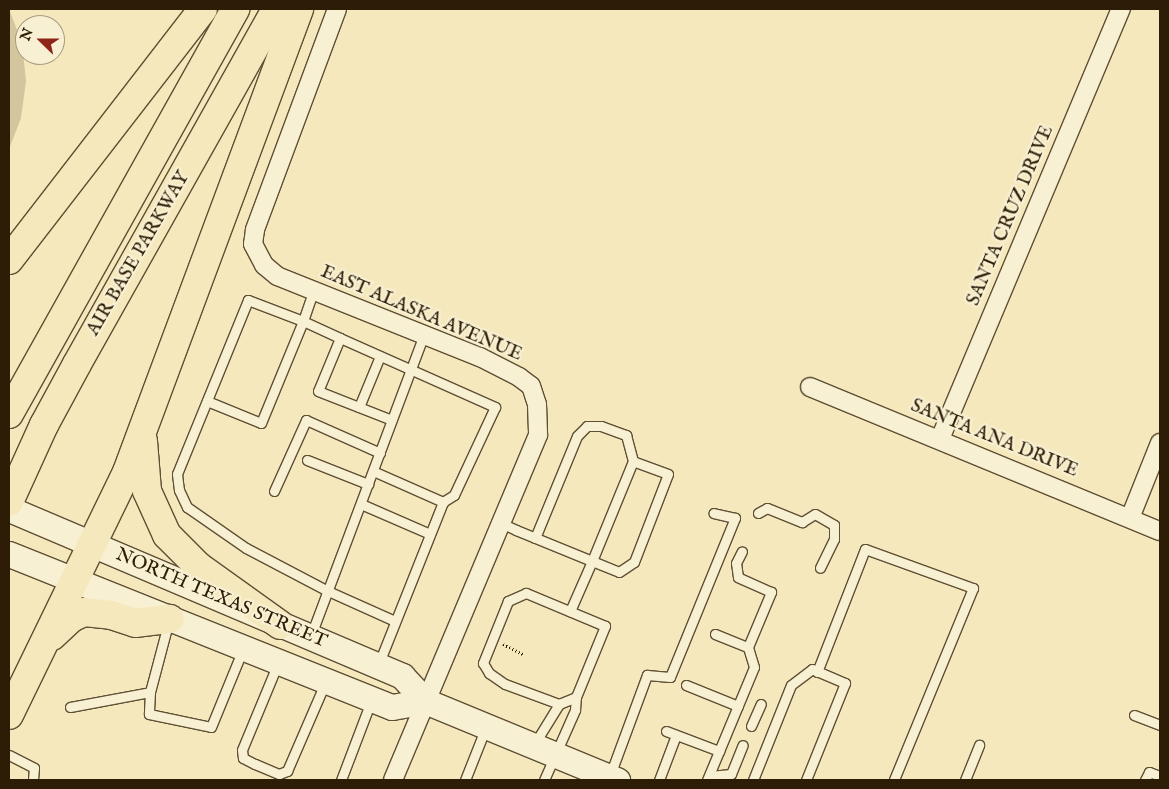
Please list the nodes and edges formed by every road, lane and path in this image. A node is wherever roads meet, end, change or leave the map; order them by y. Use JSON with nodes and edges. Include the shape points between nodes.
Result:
{"nodes":[{"id":1,"x":203,"y":9,"type":"edge"},
{"id":2,"x":235,"y":9,"type":"edge"},
{"id":3,"x":276,"y":9,"type":"edge"},
{"id":4,"x":299,"y":9,"type":"edge"},
{"id":5,"x":337,"y":9,"type":"edge"},
{"id":6,"x":1121,"y":9,"type":"edge"},
{"id":7,"x":9,"y":260,"type":"edge"},
{"id":8,"x":313,"y":292,"type":"junction"},
{"id":9,"x":304,"y":322,"type":"junction"},
{"id":10,"x":424,"y":335,"type":"junction"},
{"id":11,"x":340,"y":338,"type":"junction"},
{"id":12,"x":380,"y":356,"type":"junction"},
{"id":13,"x":411,"y":369,"type":"junction"},
{"id":14,"x":810,"y":387,"type":"dead end"},
{"id":15,"x":207,"y":402,"type":"junction"},
{"id":16,"x":359,"y":407,"type":"junction"},
{"id":17,"x":9,"y":414,"type":"edge"},
{"id":18,"x":392,"y":420,"type":"junction"},
{"id":19,"x":142,"y":434,"type":"junction"},
{"id":20,"x":940,"y":439,"type":"junction"},
{"id":21,"x":1160,"y":443,"type":"edge"},
{"id":22,"x":380,"y":454,"type":"junction"},
{"id":23,"x":307,"y":460,"type":"dead end"},
{"id":24,"x":633,"y":462,"type":"junction"},
{"id":25,"x":373,"y":471,"type":"junction"},
{"id":26,"x":368,"y":484,"type":"junction"},
{"id":27,"x":274,"y":491,"type":"dead end"},
{"id":28,"x":9,"y":502,"type":"edge"},
{"id":29,"x":443,"y":502,"type":"junction"},
{"id":30,"x":361,"y":504,"type":"junction"},
{"id":31,"x":9,"y":509,"type":"edge"},
{"id":32,"x":714,"y":513,"type":"dead end"},
{"id":33,"x":758,"y":513,"type":"dead end"},
{"id":34,"x":1130,"y":518,"type":"junction"},
{"id":35,"x":501,"y":523,"type":"junction"},
{"id":36,"x":1160,"y":531,"type":"edge"},
{"id":37,"x":430,"y":534,"type":"junction"},
{"id":38,"x":535,"y":538,"type":"junction"},
{"id":39,"x":94,"y":544,"type":"junction"},
{"id":40,"x":742,"y":551,"type":"dead end"},
{"id":41,"x":15,"y":557,"type":"edge"},
{"id":42,"x":592,"y":561,"type":"junction"},
{"id":43,"x":820,"y":568,"type":"dead end"},
{"id":44,"x":76,"y":581,"type":"junction"},
{"id":45,"x":328,"y":591,"type":"junction"},
{"id":46,"x":570,"y":611,"type":"junction"},
{"id":47,"x":170,"y":619,"type":"junction"},
{"id":48,"x":395,"y":621,"type":"junction"},
{"id":49,"x":280,"y":625,"type":"junction"},
{"id":50,"x":715,"y":634,"type":"dead end"},
{"id":51,"x":310,"y":638,"type":"junction"},
{"id":52,"x":44,"y":646,"type":"junction"},
{"id":53,"x":243,"y":647,"type":"junction"},
{"id":54,"x":748,"y":647,"type":"junction"},
{"id":55,"x":279,"y":661,"type":"junction"},
{"id":56,"x":378,"y":665,"type":"junction"},
{"id":57,"x":817,"y":672,"type":"junction"},
{"id":58,"x":326,"y":680,"type":"junction"},
{"id":59,"x":686,"y":686,"type":"dead end"},
{"id":60,"x":150,"y":692,"type":"junction"},
{"id":61,"x":576,"y":698,"type":"junction"},
{"id":62,"x":372,"y":699,"type":"junction"},
{"id":63,"x":425,"y":701,"type":"junction"},
{"id":64,"x":559,"y":704,"type":"junction"},
{"id":65,"x":761,"y":704,"type":"dead end"},
{"id":66,"x":738,"y":706,"type":"junction"},
{"id":67,"x":70,"y":707,"type":"dead end"},
{"id":68,"x":9,"y":715,"type":"edge"},
{"id":69,"x":1134,"y":715,"type":"dead end"},
{"id":70,"x":1160,"y":725,"type":"edge"},
{"id":71,"x":751,"y":726,"type":"dead end"},
{"id":72,"x":486,"y":727,"type":"junction"},
{"id":73,"x":666,"y":731,"type":"dead end"},
{"id":74,"x":676,"y":735,"type":"junction"},
{"id":75,"x":742,"y":745,"type":"dead end"},
{"id":76,"x":979,"y":745,"type":"dead end"},
{"id":77,"x":544,"y":750,"type":"junction"},
{"id":78,"x":719,"y":751,"type":"junction"},
{"id":79,"x":9,"y":755,"type":"edge"},
{"id":80,"x":1160,"y":776,"type":"edge"},
{"id":81,"x":708,"y":778,"type":"edge"},
{"id":82,"x":614,"y":779,"type":"edge"},
{"id":83,"x":33,"y":780,"type":"edge"},
{"id":84,"x":341,"y":780,"type":"edge"},
{"id":85,"x":394,"y":780,"type":"edge"},
{"id":86,"x":466,"y":780,"type":"edge"},
{"id":87,"x":544,"y":780,"type":"edge"},
{"id":88,"x":659,"y":780,"type":"edge"},
{"id":89,"x":753,"y":780,"type":"edge"},
{"id":90,"x":806,"y":780,"type":"edge"},
{"id":91,"x":894,"y":780,"type":"edge"},
{"id":92,"x":965,"y":780,"type":"edge"},
{"id":93,"x":1145,"y":780,"type":"edge"}],
"edges":[{"from":1,"to":7,"type":"main road"},
{"from":2,"to":17,"type":"main road","name":"AIR BASE PARKWAY"},
{"from":3,"to":28,"type":"main road","name":"AIR BASE PARKWAY","via":[[77,364],[44,425]]},
{"from":4,"to":19,"type":"main road"},
{"from":5,"to":8,"type":"street","name":"EAST ALASKA AVENUE","via":[[255,230],[254,244],[264,264],[277,276]]},
{"from":6,"to":20,"type":"street","name":"SANTA CRUZ DRIVE"},
{"from":8,"to":9,"type":"lane"},
{"from":8,"to":10,"type":"street","name":"EAST ALASKA AVENUE"},
{"from":9,"to":11,"type":"lane"},
{"from":9,"to":15,"type":"lane","via":[[261,423]]},
{"from":9,"to":15,"type":"lane","via":[[248,300]]},
{"from":10,"to":13,"type":"lane"},
{"from":10,"to":35,"type":"street","name":"EAST ALASKA AVENUE","via":[[480,357],[530,386],[537,404],[538,435]]},
{"from":11,"to":12,"type":"lane"},
{"from":11,"to":16,"type":"lane","via":[[318,391]]},
{"from":12,"to":13,"type":"lane"},
{"from":12,"to":16,"type":"lane"},
{"from":13,"to":18,"type":"lane"},
{"from":13,"to":29,"type":"lane","via":[[495,407],[454,495]]},
{"from":14,"to":20,"type":"street","name":"SANTA ANA DRIVE"},
{"from":15,"to":45,"type":"lane","via":[[177,474],[179,490],[187,507],[246,548]]},
{"from":16,"to":18,"type":"lane"},
{"from":18,"to":22,"type":"lane"},
{"from":19,"to":39,"type":"main road"},
{"from":19,"to":49,"type":"main road","via":[[147,491],[167,535],[198,566]]},
{"from":20,"to":34,"type":"street","name":"SANTA ANA DRIVE"},
{"from":21,"to":34,"type":"street"},
{"from":22,"to":25,"type":"lane"},
{"from":22,"to":27,"type":"lane","via":[[306,420]]},
{"from":23,"to":26,"type":"lane"},
{"from":24,"to":38,"type":"lane","via":[[626,436],[601,426],[587,426],[577,436]]},
{"from":24,"to":42,"type":"lane"},
{"from":24,"to":42,"type":"lane","via":[[668,474],[634,562],[619,572]]},
{"from":25,"to":26,"type":"lane"},
{"from":25,"to":29,"type":"lane"},
{"from":26,"to":30,"type":"lane"},
{"from":29,"to":37,"type":"lane"},
{"from":30,"to":37,"type":"lane"},
{"from":30,"to":45,"type":"lane"},
{"from":31,"to":39,"type":"main road","name":"NORTH TEXAS STREET"},
{"from":32,"to":82,"type":"lane","via":[[735,518],[670,677],[647,675]]},
{"from":33,"to":43,"type":"lane","via":[[767,508],[802,522],[815,514],[834,525],[834,539]]},
{"from":34,"to":36,"type":"street","name":"SANTA ANA DRIVE"},
{"from":35,"to":38,"type":"lane"},
{"from":35,"to":63,"type":"street","name":"EAST ALASKA AVENUE"},
{"from":37,"to":48,"type":"lane"},
{"from":38,"to":42,"type":"lane"},
{"from":39,"to":44,"type":"main road"},
{"from":39,"to":49,"type":"main road","name":"NORTH TEXAS STREET"},
{"from":40,"to":54,"type":"lane","via":[[736,563],[738,577],[770,592]]},
{"from":41,"to":44,"type":"main road","name":"NORTH TEXAS STREET"},
{"from":42,"to":46,"type":"lane"},
{"from":44,"to":47,"type":"main road","name":"NORTH TEXAS STREET"},
{"from":44,"to":52,"type":"main road"},
{"from":45,"to":48,"type":"lane"},
{"from":45,"to":51,"type":"lane"},
{"from":46,"to":61,"type":"lane","via":[[606,626]]},
{"from":46,"to":64,"type":"lane","via":[[526,593],[508,600],[483,663],[489,673],[506,684]]},
{"from":47,"to":52,"type":"main road","via":[[135,623],[111,615],[84,612],[71,618]]},
{"from":47,"to":53,"type":"main road","name":"NORTH TEXAS STREET"},
{"from":47,"to":60,"type":"lane"},
{"from":48,"to":56,"type":"lane"},
{"from":49,"to":51,"type":"main road","name":"NORTH TEXAS STREET"},
{"from":50,"to":54,"type":"lane"},
{"from":51,"to":56,"type":"main road","name":"NORTH TEXAS STREET"},
{"from":52,"to":68,"type":"main road"},
{"from":53,"to":55,"type":"main road","name":"NORTH TEXAS STREET"},
{"from":53,"to":60,"type":"lane","via":[[211,727],[149,714]]},
{"from":54,"to":66,"type":"lane","via":[[754,667]]},
{"from":55,"to":58,"type":"main road","name":"NORTH TEXAS STREET"},
{"from":55,"to":58,"type":"lane","via":[[242,750],[243,758],[279,774],[287,771]]},
{"from":56,"to":63,"type":"main road","name":"NORTH TEXAS STREET","via":[[402,676]]},
{"from":57,"to":89,"type":"lane","via":[[812,669],[791,685]]},
{"from":57,"to":90,"type":"lane","via":[[845,684]]},
{"from":57,"to":91,"type":"lane","via":[[865,549],[973,588]]},
{"from":58,"to":62,"type":"main road","name":"NORTH TEXAS STREET"},
{"from":59,"to":66,"type":"lane"},
{"from":60,"to":67,"type":"lane"},
{"from":61,"to":64,"type":"lane"},
{"from":61,"to":77,"type":"lane","via":[[575,710]]},
{"from":62,"to":63,"type":"main road","name":"NORTH TEXAS STREET","via":[[392,707]]},
{"from":62,"to":84,"type":"lane"},
{"from":63,"to":72,"type":"main road","name":"NORTH TEXAS STREET"},
{"from":63,"to":85,"type":"street","name":"EAST ALASKA AVENUE"},
{"from":64,"to":77,"type":"lane"},
{"from":65,"to":71,"type":"lane"},
{"from":66,"to":78,"type":"lane"},
{"from":69,"to":70,"type":"lane"},
{"from":72,"to":77,"type":"main road","name":"NORTH TEXAS STREET"},
{"from":72,"to":86,"type":"lane"},
{"from":73,"to":74,"type":"lane"},
{"from":74,"to":78,"type":"lane"},
{"from":74,"to":88,"type":"lane"},
{"from":75,"to":81,"type":"lane","via":[[731,774]]},
{"from":76,"to":92,"type":"lane"},
{"from":77,"to":82,"type":"main road","name":"NORTH TEXAS STREET"},
{"from":77,"to":87,"type":"lane"},
{"from":78,"to":81,"type":"lane"},
{"from":79,"to":83,"type":"lane","via":[[34,768]]},
{"from":80,"to":93,"type":"lane","via":[[1149,772]]}]}
